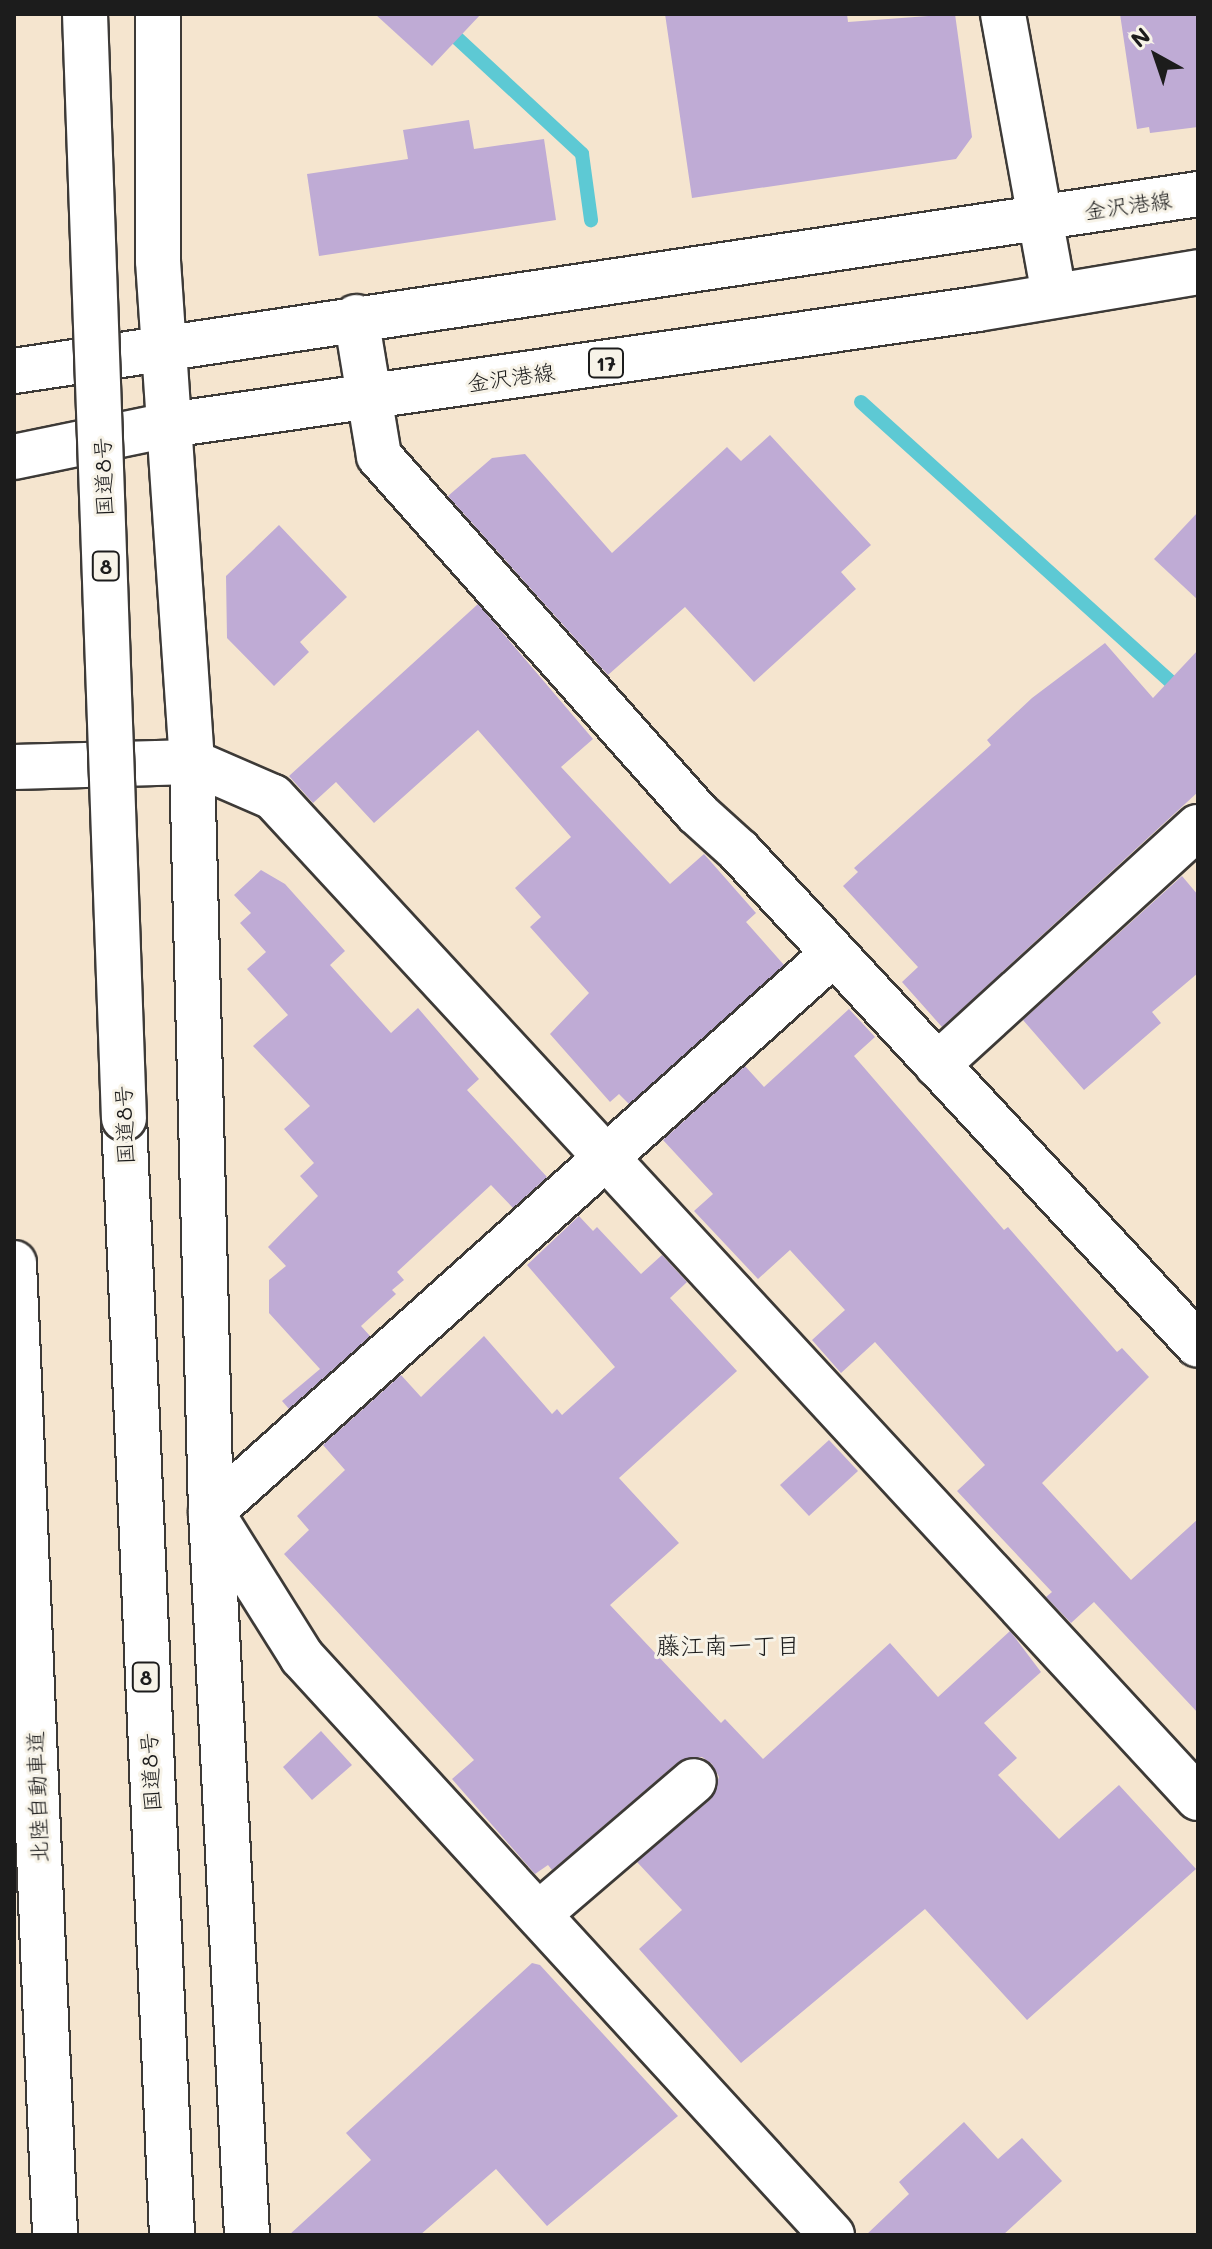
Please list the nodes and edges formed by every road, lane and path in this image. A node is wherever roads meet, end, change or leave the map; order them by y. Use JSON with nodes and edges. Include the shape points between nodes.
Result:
{"nodes":[{"id":1,"x":85,"y":14,"type":"edge"},
{"id":2,"x":158,"y":14,"type":"edge"},
{"id":3,"x":1003,"y":14,"type":"edge"},
{"id":4,"x":1198,"y":194,"type":"edge"},
{"id":5,"x":1040,"y":217,"type":"junction"},
{"id":6,"x":1198,"y":272,"type":"edge"},
{"id":7,"x":1054,"y":295,"type":"junction"},
{"id":8,"x":356,"y":317,"type":"junction"},
{"id":9,"x":162,"y":349,"type":"junction"},
{"id":10,"x":14,"y":371,"type":"edge"},
{"id":11,"x":369,"y":398,"type":"junction"},
{"id":12,"x":169,"y":425,"type":"junction"},
{"id":13,"x":14,"y":457,"type":"edge"},
{"id":14,"x":192,"y":762,"type":"junction"},
{"id":15,"x":14,"y":767,"type":"edge"},
{"id":16,"x":1198,"y":827,"type":"edge"},
{"id":17,"x":833,"y":954,"type":"junction"},
{"id":18,"x":937,"y":1065,"type":"junction"},
{"id":19,"x":603,"y":1159,"type":"junction"},
{"id":20,"x":14,"y":1263,"type":"edge"},
{"id":21,"x":1198,"y":1345,"type":"edge"},
{"id":22,"x":211,"y":1512,"type":"junction"},
{"id":23,"x":694,"y":1781,"type":"dead end"},
{"id":24,"x":1198,"y":1798,"type":"edge"},
{"id":25,"x":541,"y":1912,"type":"junction"},
{"id":26,"x":55,"y":2235,"type":"edge"},
{"id":27,"x":172,"y":2235,"type":"edge"},
{"id":28,"x":247,"y":2235,"type":"edge"},
{"id":29,"x":832,"y":2235,"type":"edge"}],
"edges":[{"from":1,"to":27,"type":"main road","name":"国道8号","number":"8","bridge":true,"via":[[124,1118]]},
{"from":2,"to":9,"type":"main road"},
{"from":3,"to":5,"type":"main road"},
{"from":4,"to":5,"type":"main road","name":"金沢港線"},
{"from":5,"to":7,"type":"main road"},
{"from":5,"to":8,"type":"main road","name":"金沢港線"},
{"from":6,"to":7,"type":"main road","name":"金沢港線","number":"17"},
{"from":7,"to":11,"type":"main road","name":"金沢港線","number":"17"},
{"from":8,"to":9,"type":"main road","name":"金沢港線"},
{"from":8,"to":11,"type":"main road"},
{"from":9,"to":10,"type":"main road","name":"金沢港線"},
{"from":9,"to":12,"type":"main road"},
{"from":11,"to":12,"type":"main road","name":"金沢港線","number":"17"},
{"from":11,"to":17,"type":"main road","via":[[379,456],[697,813]]},
{"from":12,"to":13,"type":"main road","name":"金沢港線","number":"17"},
{"from":12,"to":14,"type":"main road"},
{"from":14,"to":15,"type":"main road"},
{"from":14,"to":19,"type":"main road","via":[[273,797]]},
{"from":14,"to":22,"type":"main road"},
{"from":16,"to":18,"type":"main road"},
{"from":17,"to":18,"type":"main road"},
{"from":17,"to":19,"type":"main road"},
{"from":18,"to":21,"type":"main road"},
{"from":19,"to":22,"type":"main road"},
{"from":19,"to":24,"type":"main road"},
{"from":20,"to":26,"type":"main road","name":"北陸自動車道"},
{"from":22,"to":25,"type":"main road","via":[[302,1657]]},
{"from":22,"to":28,"type":"main road"},
{"from":23,"to":25,"type":"main road"},
{"from":25,"to":29,"type":"main road"}]}
